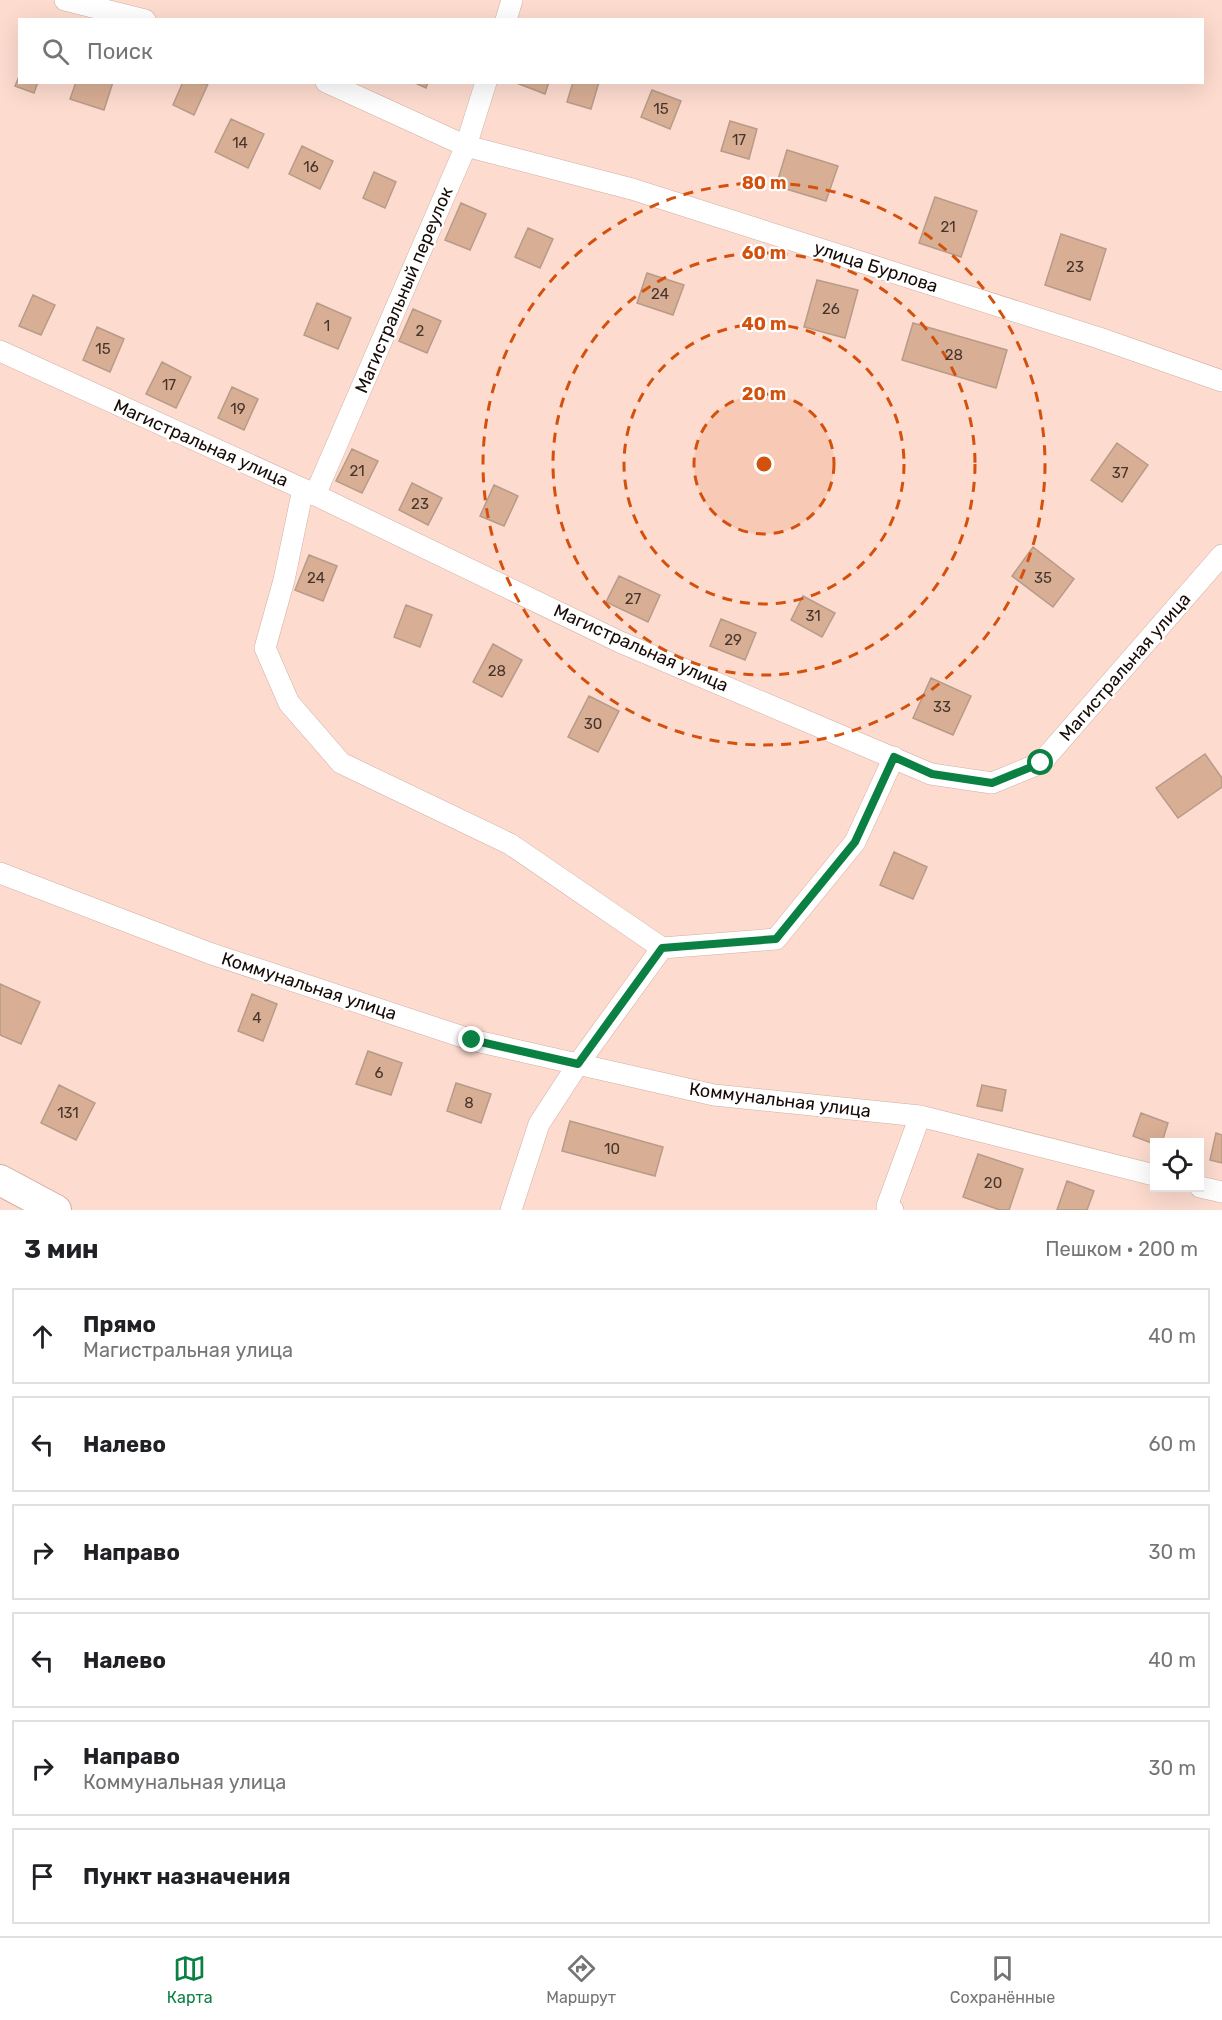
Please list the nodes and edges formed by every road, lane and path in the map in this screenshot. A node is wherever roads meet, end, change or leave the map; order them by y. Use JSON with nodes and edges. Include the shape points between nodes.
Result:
{"nodes":[{"id":1,"x":65,"y":0,"type":"edge"},
{"id":2,"x":512,"y":0,"type":"edge"},
{"id":3,"x":137,"y":18,"type":"edge"},
{"id":4,"x":507,"y":18,"type":"edge"},
{"id":5,"x":330,"y":84,"type":"edge"},
{"id":6,"x":485,"y":84,"type":"edge"},
{"id":7,"x":466,"y":146,"type":"junction"},
{"id":8,"x":0,"y":351,"type":"edge"},
{"id":9,"x":1222,"y":381,"type":"edge"},
{"id":10,"x":309,"y":492,"type":"junction"},
{"id":11,"x":1222,"y":555,"type":"edge"},
{"id":12,"x":894,"y":757,"type":"junction"},
{"id":13,"x":0,"y":873,"type":"edge"},
{"id":14,"x":662,"y":948,"type":"junction"},
{"id":15,"x":578,"y":1064,"type":"junction"},
{"id":16,"x":920,"y":1116,"type":"junction"},
{"id":17,"x":1150,"y":1174,"type":"edge"},
{"id":18,"x":0,"y":1180,"type":"edge"},
{"id":19,"x":1204,"y":1187,"type":"edge"},
{"id":20,"x":1222,"y":1192,"type":"edge"},
{"id":21,"x":56,"y":1210,"type":"edge"},
{"id":22,"x":511,"y":1210,"type":"edge"},
{"id":23,"x":893,"y":1210,"type":"edge"}],
"edges":[{"from":1,"to":3,"type":"street"},
{"from":2,"to":4,"type":"street"},
{"from":5,"to":7,"type":"street","name":"улица Бурлова"},
{"from":6,"to":7,"type":"street","name":"Магистральный переулок"},
{"from":7,"to":9,"type":"street","name":"улица Бурлова","via":[[632,189]]},
{"from":7,"to":10,"type":"street","name":"Магистральный переулок"},
{"from":8,"to":10,"type":"street","name":"Магистральная улица"},
{"from":10,"to":12,"type":"street","name":"Магистральная улица","via":[[620,642]]},
{"from":10,"to":14,"type":"street","name":"Магистральный переулок","via":[[265,648],[289,703],[341,763],[510,844]]},
{"from":11,"to":12,"type":"street","name":"Магистральная улица","via":[[1041,763],[992,783],[932,774]]},
{"from":12,"to":14,"type":"street","via":[[855,842],[776,939]]},
{"from":13,"to":15,"type":"street","name":"Коммунальная улица","via":[[231,960],[472,1040]]},
{"from":14,"to":15,"type":"street"},
{"from":15,"to":16,"type":"street","name":"Коммунальная улица","via":[[714,1095]]},
{"from":15,"to":22,"type":"street","via":[[539,1124]]},
{"from":16,"to":17,"type":"street","name":"Коммунальная улица"},
{"from":16,"to":23,"type":"street","via":[[887,1206]]},
{"from":18,"to":21,"type":"main road"},
{"from":19,"to":20,"type":"street"}]}
